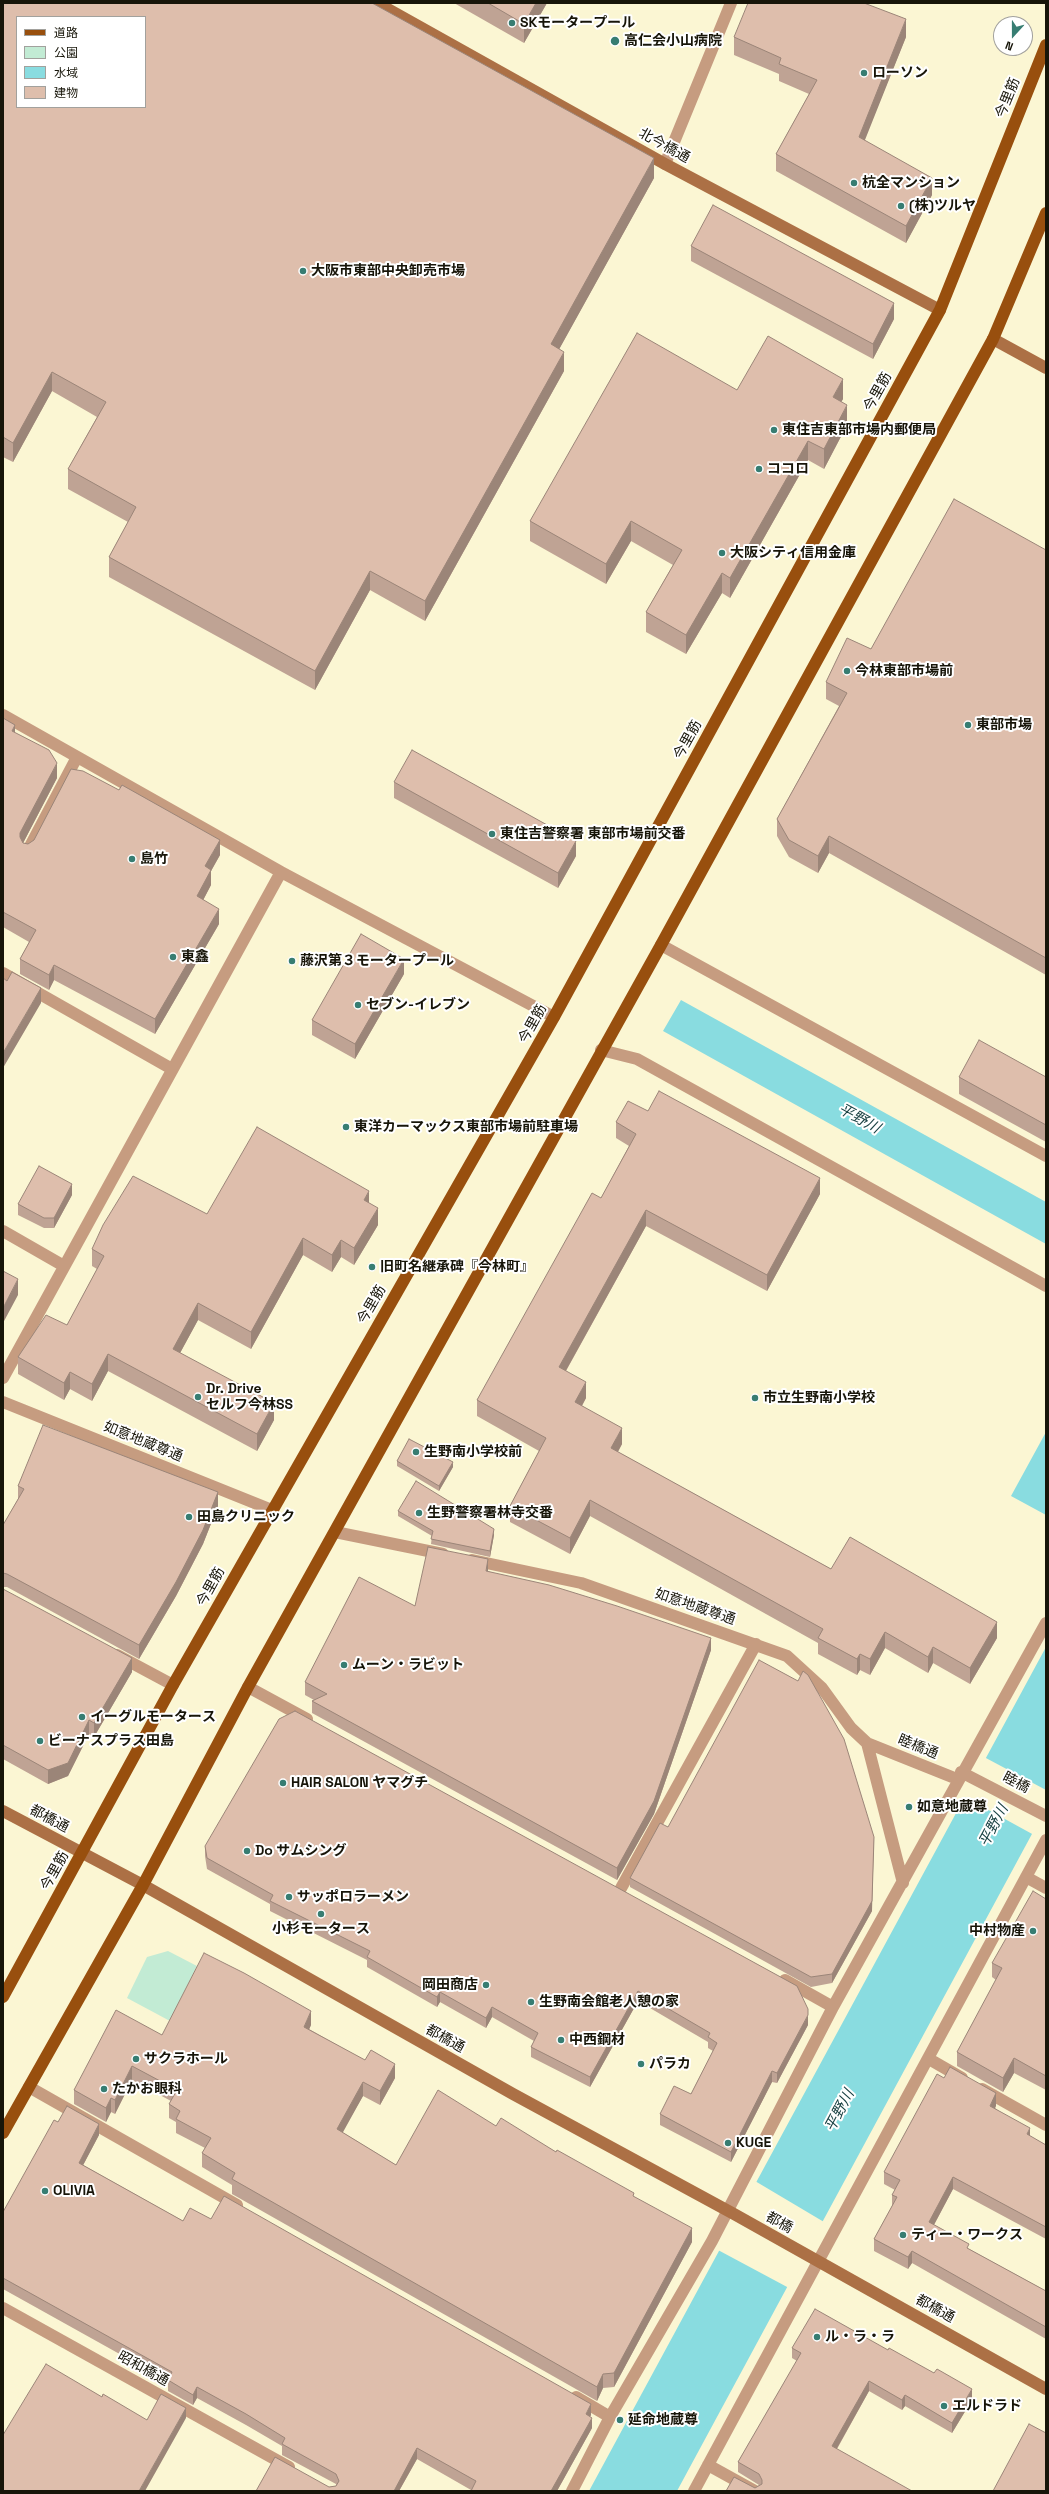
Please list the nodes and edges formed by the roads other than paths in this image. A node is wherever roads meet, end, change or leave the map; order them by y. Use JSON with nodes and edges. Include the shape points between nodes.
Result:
{"nodes":[{"id":1,"x":376,"y":3,"type":"edge"},
{"id":2,"x":731,"y":3,"type":"edge"},
{"id":3,"x":1046,"y":45,"type":"edge"},
{"id":4,"x":665,"y":164,"type":"junction"},
{"id":5,"x":1046,"y":213,"type":"edge"},
{"id":6,"x":940,"y":310,"type":"junction"},
{"id":7,"x":993,"y":339,"type":"junction"},
{"id":8,"x":1046,"y":368,"type":"edge"},
{"id":9,"x":3,"y":715,"type":"edge"},
{"id":10,"x":77,"y":757,"type":"junction"},
{"id":11,"x":27,"y":852,"type":"edge"},
{"id":12,"x":281,"y":872,"type":"junction"},
{"id":13,"x":661,"y":945,"type":"junction"},
{"id":14,"x":3,"y":972,"type":"edge"},
{"id":15,"x":554,"y":1017,"type":"junction"},
{"id":16,"x":601,"y":1050,"type":"junction"},
{"id":17,"x":172,"y":1069,"type":"junction"},
{"id":18,"x":1046,"y":1156,"type":"edge"},
{"id":19,"x":3,"y":1232,"type":"edge"},
{"id":20,"x":64,"y":1266,"type":"junction"},
{"id":21,"x":1046,"y":1286,"type":"edge"},
{"id":22,"x":3,"y":1378,"type":"edge"},
{"id":23,"x":3,"y":1402,"type":"edge"},
{"id":24,"x":272,"y":1510,"type":"junction"},
{"id":25,"x":335,"y":1532,"type":"junction"},
{"id":26,"x":1046,"y":1623,"type":"edge"},
{"id":27,"x":756,"y":1644,"type":"junction"},
{"id":28,"x":106,"y":1649,"type":"edge"},
{"id":29,"x":173,"y":1685,"type":"junction"},
{"id":30,"x":248,"y":1687,"type":"junction"},
{"id":31,"x":317,"y":1724,"type":"edge"},
{"id":32,"x":868,"y":1743,"type":"junction"},
{"id":33,"x":964,"y":1776,"type":"junction"},
{"id":34,"x":3,"y":1811,"type":"edge"},
{"id":35,"x":1046,"y":1816,"type":"edge"},
{"id":36,"x":1046,"y":1840,"type":"edge"},
{"id":37,"x":82,"y":1853,"type":"junction"},
{"id":38,"x":1026,"y":1877,"type":"junction"},
{"id":39,"x":903,"y":1882,"type":"junction"},
{"id":40,"x":606,"y":1883,"type":"edge"},
{"id":41,"x":143,"y":1885,"type":"junction"},
{"id":42,"x":1046,"y":1888,"type":"edge"},
{"id":43,"x":620,"y":1890,"type":"junction"},
{"id":44,"x":634,"y":1898,"type":"edge"},
{"id":45,"x":771,"y":1973,"type":"edge"},
{"id":46,"x":3,"y":1997,"type":"edge"},
{"id":47,"x":833,"y":2007,"type":"junction"},
{"id":48,"x":928,"y":2059,"type":"junction"},
{"id":49,"x":29,"y":2087,"type":"junction"},
{"id":50,"x":1046,"y":2125,"type":"edge"},
{"id":51,"x":3,"y":2133,"type":"edge"},
{"id":52,"x":249,"y":2212,"type":"edge"},
{"id":53,"x":730,"y":2213,"type":"junction"},
{"id":54,"x":814,"y":2259,"type":"junction"},
{"id":55,"x":3,"y":2308,"type":"edge"},
{"id":56,"x":1046,"y":2389,"type":"edge"},
{"id":57,"x":569,"y":2393,"type":"edge"},
{"id":58,"x":610,"y":2417,"type":"junction"},
{"id":59,"x":708,"y":2465,"type":"junction"},
{"id":60,"x":297,"y":2472,"type":"edge"},
{"id":61,"x":572,"y":2491,"type":"edge"},
{"id":62,"x":694,"y":2491,"type":"edge"},
{"id":63,"x":755,"y":2491,"type":"edge"}],
"edges":[{"from":1,"to":4,"type":"street","name":"北今橋通"},
{"from":2,"to":4,"type":"street"},
{"from":3,"to":6,"type":"main road","name":"今里筋"},
{"from":4,"to":6,"type":"street","name":"北今橋通"},
{"from":5,"to":7,"type":"main road"},
{"from":6,"to":15,"type":"main road","name":"今里筋"},
{"from":7,"to":8,"type":"street"},
{"from":7,"to":13,"type":"main road"},
{"from":9,"to":10,"type":"street"},
{"from":10,"to":11,"type":"street"},
{"from":10,"to":12,"type":"street"},
{"from":12,"to":15,"type":"street"},
{"from":12,"to":17,"type":"street"},
{"from":13,"to":16,"type":"main road"},
{"from":13,"to":18,"type":"street"},
{"from":14,"to":17,"type":"street"},
{"from":15,"to":24,"type":"main road","name":"今里筋"},
{"from":16,"to":21,"type":"street","via":[[637,1059]]},
{"from":16,"to":25,"type":"main road"},
{"from":17,"to":20,"type":"street"},
{"from":19,"to":20,"type":"street"},
{"from":20,"to":22,"type":"street"},
{"from":23,"to":24,"type":"street","name":"如意地蔵尊通"},
{"from":24,"to":29,"type":"main road","name":"今里筋"},
{"from":25,"to":27,"type":"street","name":"如意地蔵尊通","via":[[581,1583]]},
{"from":25,"to":30,"type":"main road"},
{"from":26,"to":33,"type":"street"},
{"from":27,"to":32,"type":"street","name":"如意地蔵尊通","via":[[787,1656],[801,1667],[822,1688],[851,1728]]},
{"from":27,"to":43,"type":"street"},
{"from":28,"to":29,"type":"street"},
{"from":29,"to":37,"type":"main road","name":"今里筋"},
{"from":30,"to":31,"type":"street"},
{"from":30,"to":41,"type":"main road"},
{"from":32,"to":33,"type":"street","name":"睦橋通"},
{"from":32,"to":39,"type":"street"},
{"from":33,"to":35,"type":"street","name":"睦橋"},
{"from":33,"to":39,"type":"street"},
{"from":34,"to":37,"type":"street","name":"都橋通"},
{"from":36,"to":38,"type":"street"},
{"from":37,"to":41,"type":"street","name":"都橋通"},
{"from":37,"to":46,"type":"main road","name":"今里筋"},
{"from":38,"to":42,"type":"street"},
{"from":38,"to":48,"type":"street"},
{"from":39,"to":47,"type":"street"},
{"from":40,"to":43,"type":"street"},
{"from":41,"to":49,"type":"main road"},
{"from":41,"to":53,"type":"street","name":"都橋通","via":[[519,2098]]},
{"from":43,"to":44,"type":"street"},
{"from":45,"to":47,"type":"street"},
{"from":47,"to":53,"type":"street"},
{"from":48,"to":50,"type":"street"},
{"from":48,"to":54,"type":"street"},
{"from":49,"to":51,"type":"main road"},
{"from":49,"to":52,"type":"street"},
{"from":53,"to":54,"type":"street","name":"都橋"},
{"from":53,"to":58,"type":"street"},
{"from":54,"to":56,"type":"street","name":"都橋通"},
{"from":54,"to":59,"type":"street"},
{"from":55,"to":60,"type":"street","name":"昭和橋通"},
{"from":57,"to":58,"type":"street"},
{"from":58,"to":61,"type":"street"},
{"from":59,"to":62,"type":"street"},
{"from":59,"to":63,"type":"street"}]}
